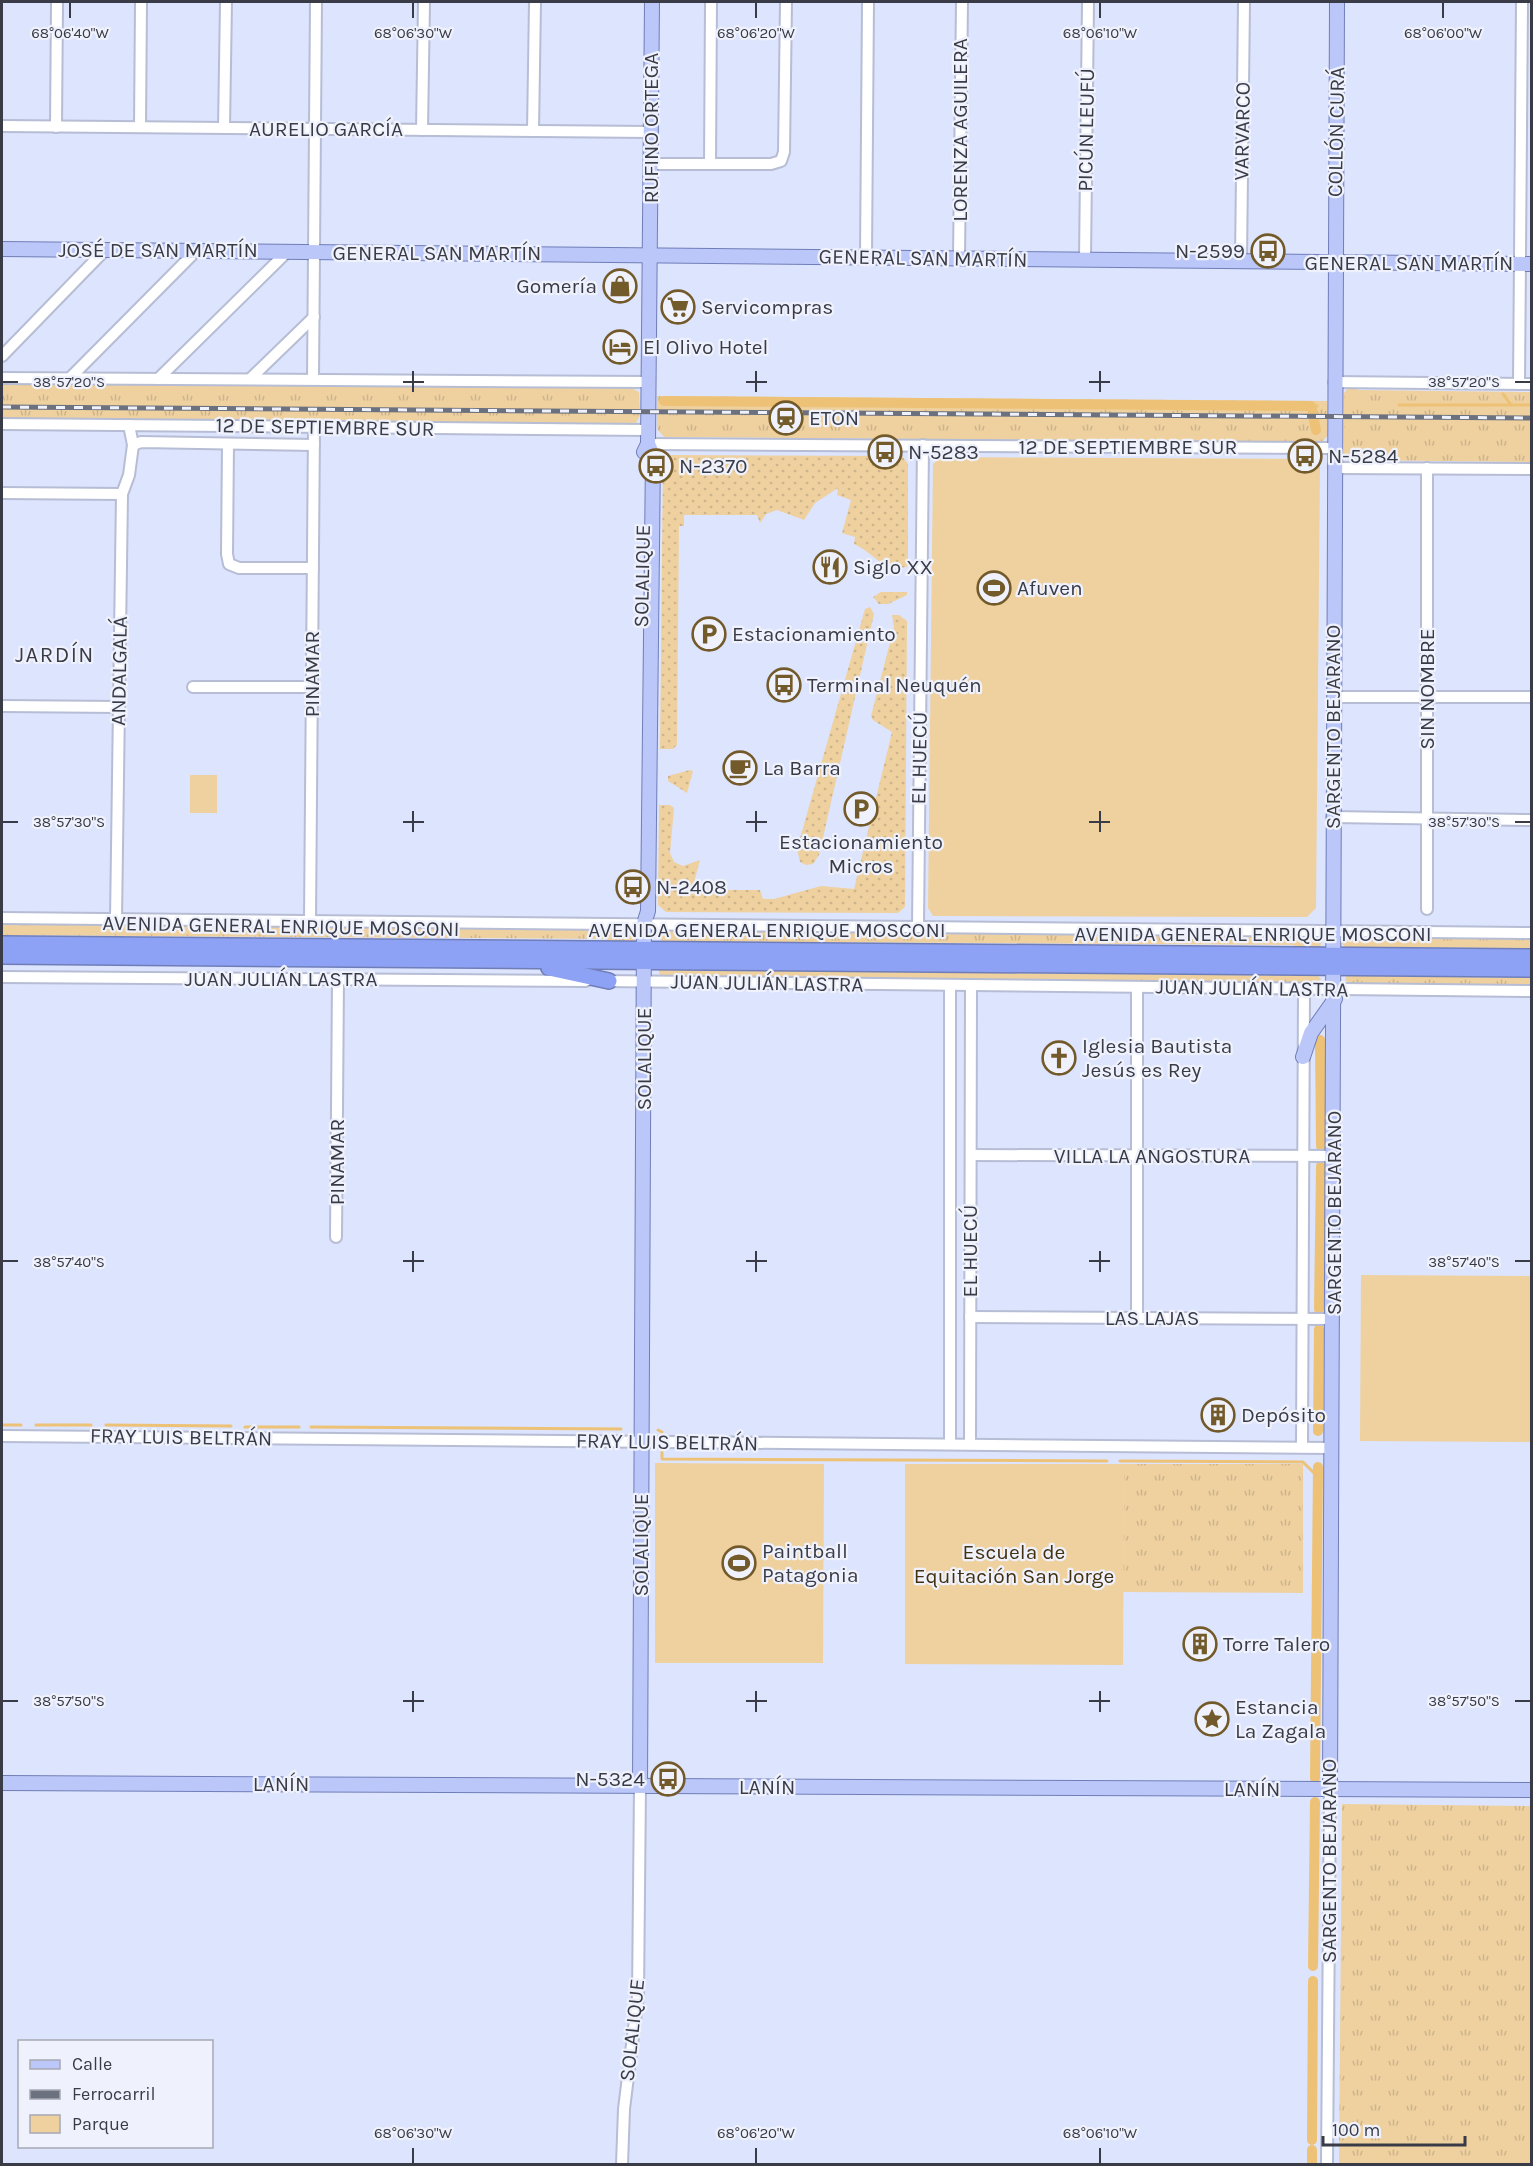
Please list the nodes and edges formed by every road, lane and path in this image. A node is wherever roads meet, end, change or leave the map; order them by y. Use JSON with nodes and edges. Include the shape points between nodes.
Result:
{"nodes":[{"id":1,"x":57,"y":2,"type":"edge"},
{"id":2,"x":141,"y":2,"type":"edge"},
{"id":3,"x":226,"y":2,"type":"edge"},
{"id":4,"x":316,"y":2,"type":"edge"},
{"id":5,"x":424,"y":2,"type":"edge"},
{"id":6,"x":535,"y":2,"type":"edge"},
{"id":7,"x":652,"y":2,"type":"edge"},
{"id":8,"x":711,"y":2,"type":"edge"},
{"id":9,"x":786,"y":2,"type":"edge"},
{"id":10,"x":868,"y":2,"type":"edge"},
{"id":11,"x":962,"y":2,"type":"edge"},
{"id":12,"x":1088,"y":2,"type":"edge"},
{"id":13,"x":1244,"y":2,"type":"edge"},
{"id":14,"x":1337,"y":2,"type":"edge"},
{"id":15,"x":1522,"y":2,"type":"edge"},
{"id":16,"x":2,"y":126,"type":"edge"},
{"id":17,"x":56,"y":127,"type":"junction"},
{"id":18,"x":140,"y":128,"type":"junction"},
{"id":19,"x":224,"y":128,"type":"junction"},
{"id":20,"x":315,"y":129,"type":"junction"},
{"id":21,"x":422,"y":130,"type":"junction"},
{"id":22,"x":533,"y":131,"type":"junction"},
{"id":23,"x":651,"y":132,"type":"junction"},
{"id":24,"x":651,"y":164,"type":"junction"},
{"id":25,"x":710,"y":164,"type":"junction"},
{"id":26,"x":2,"y":249,"type":"edge"},
{"id":27,"x":105,"y":250,"type":"junction"},
{"id":28,"x":195,"y":251,"type":"junction"},
{"id":29,"x":288,"y":251,"type":"junction"},
{"id":30,"x":314,"y":252,"type":"junction"},
{"id":31,"x":650,"y":255,"type":"junction"},
{"id":32,"x":866,"y":257,"type":"junction"},
{"id":33,"x":959,"y":258,"type":"junction"},
{"id":34,"x":1085,"y":259,"type":"junction"},
{"id":35,"x":1241,"y":261,"type":"junction"},
{"id":36,"x":1335,"y":262,"type":"junction"},
{"id":37,"x":1526,"y":263,"type":"edge"},
{"id":38,"x":314,"y":317,"type":"junction"},
{"id":39,"x":2,"y":356,"type":"edge"},
{"id":40,"x":2,"y":378,"type":"edge"},
{"id":41,"x":70,"y":378,"type":"junction"},
{"id":42,"x":158,"y":379,"type":"junction"},
{"id":43,"x":250,"y":379,"type":"junction"},
{"id":44,"x":314,"y":379,"type":"junction"},
{"id":45,"x":649,"y":382,"type":"junction"},
{"id":46,"x":1334,"y":382,"type":"junction"},
{"id":47,"x":1519,"y":384,"type":"junction"},
{"id":48,"x":1532,"y":384,"type":"edge"},
{"id":49,"x":2,"y":424,"type":"edge"},
{"id":50,"x":129,"y":425,"type":"junction"},
{"id":51,"x":314,"y":427,"type":"junction"},
{"id":52,"x":648,"y":437,"type":"junction"},
{"id":53,"x":228,"y":444,"type":"junction"},
{"id":54,"x":133,"y":445,"type":"junction"},
{"id":55,"x":314,"y":445,"type":"junction"},
{"id":56,"x":923,"y":445,"type":"junction"},
{"id":57,"x":1334,"y":448,"type":"junction"},
{"id":58,"x":1334,"y":468,"type":"junction"},
{"id":59,"x":1427,"y":468,"type":"junction"},
{"id":60,"x":1532,"y":469,"type":"edge"},
{"id":61,"x":2,"y":493,"type":"edge"},
{"id":62,"x":122,"y":494,"type":"junction"},
{"id":63,"x":313,"y":568,"type":"junction"},
{"id":64,"x":193,"y":687,"type":"dead end"},
{"id":65,"x":312,"y":687,"type":"junction"},
{"id":66,"x":1333,"y":697,"type":"junction"},
{"id":67,"x":1427,"y":697,"type":"junction"},
{"id":68,"x":1532,"y":697,"type":"edge"},
{"id":69,"x":2,"y":706,"type":"edge"},
{"id":70,"x":119,"y":707,"type":"junction"},
{"id":71,"x":1332,"y":817,"type":"junction"},
{"id":72,"x":1427,"y":818,"type":"junction"},
{"id":73,"x":1532,"y":820,"type":"edge"},
{"id":74,"x":1427,"y":909,"type":"dead end"},
{"id":75,"x":2,"y":918,"type":"edge"},
{"id":76,"x":116,"y":919,"type":"junction"},
{"id":77,"x":310,"y":921,"type":"junction"},
{"id":78,"x":644,"y":924,"type":"junction"},
{"id":79,"x":918,"y":926,"type":"junction"},
{"id":80,"x":1332,"y":931,"type":"junction"},
{"id":81,"x":1532,"y":933,"type":"edge"},
{"id":82,"x":2,"y":944,"type":"edge"},
{"id":83,"x":2,"y":956,"type":"edge"},
{"id":84,"x":644,"y":956,"type":"junction"},
{"id":85,"x":1532,"y":957,"type":"edge"},
{"id":86,"x":502,"y":960,"type":"junction"},
{"id":87,"x":1333,"y":961,"type":"junction"},
{"id":88,"x":1532,"y":969,"type":"edge"},
{"id":89,"x":2,"y":977,"type":"edge"},
{"id":90,"x":338,"y":979,"type":"junction"},
{"id":91,"x":609,"y":981,"type":"junction"},
{"id":92,"x":644,"y":982,"type":"junction"},
{"id":93,"x":950,"y":985,"type":"junction"},
{"id":94,"x":971,"y":985,"type":"junction"},
{"id":95,"x":1137,"y":987,"type":"junction"},
{"id":96,"x":1304,"y":989,"type":"junction"},
{"id":97,"x":1532,"y":991,"type":"edge"},
{"id":98,"x":1335,"y":994,"type":"junction"},
{"id":99,"x":1303,"y":1057,"type":"junction"},
{"id":100,"x":970,"y":1155,"type":"junction"},
{"id":101,"x":1137,"y":1156,"type":"junction"},
{"id":102,"x":1303,"y":1156,"type":"junction"},
{"id":103,"x":1334,"y":1156,"type":"junction"},
{"id":104,"x":336,"y":1237,"type":"dead end"},
{"id":105,"x":970,"y":1317,"type":"junction"},
{"id":106,"x":1137,"y":1318,"type":"junction"},
{"id":107,"x":1302,"y":1319,"type":"junction"},
{"id":108,"x":1333,"y":1319,"type":"junction"},
{"id":109,"x":2,"y":1436,"type":"edge"},
{"id":110,"x":642,"y":1441,"type":"junction"},
{"id":111,"x":950,"y":1444,"type":"junction"},
{"id":112,"x":970,"y":1444,"type":"junction"},
{"id":113,"x":1302,"y":1447,"type":"junction"},
{"id":114,"x":1332,"y":1448,"type":"junction"},
{"id":115,"x":2,"y":1783,"type":"edge"},
{"id":116,"x":640,"y":1786,"type":"junction"},
{"id":117,"x":1330,"y":1789,"type":"junction"},
{"id":118,"x":1532,"y":1790,"type":"edge"},
{"id":119,"x":622,"y":2164,"type":"edge"},
{"id":120,"x":1327,"y":2164,"type":"edge"}],
"edges":[{"from":1,"to":17,"type":"street"},
{"from":2,"to":18,"type":"street"},
{"from":3,"to":19,"type":"street"},
{"from":4,"to":20,"type":"street"},
{"from":5,"to":21,"type":"street"},
{"from":6,"to":22,"type":"street"},
{"from":7,"to":23,"type":"main road","name":"RUFINO ORTEGA"},
{"from":8,"to":25,"type":"street"},
{"from":9,"to":25,"type":"street","via":[[781,161]]},
{"from":10,"to":32,"type":"street"},
{"from":11,"to":33,"type":"street","name":"LORENZA AGUILERA"},
{"from":12,"to":34,"type":"street","name":"PICÚN LEUFÚ"},
{"from":13,"to":35,"type":"street","name":"VARVARCO"},
{"from":14,"to":36,"type":"main road","name":"COLLÓN CURÁ"},
{"from":15,"to":37,"type":"street"},
{"from":16,"to":17,"type":"street","name":"AURELIO GARCÍA"},
{"from":17,"to":18,"type":"street","name":"AURELIO GARCÍA"},
{"from":18,"to":19,"type":"street","name":"AURELIO GARCÍA"},
{"from":19,"to":20,"type":"street","name":"AURELIO GARCÍA"},
{"from":20,"to":21,"type":"street","name":"AURELIO GARCÍA"},
{"from":20,"to":30,"type":"street"},
{"from":21,"to":22,"type":"street","name":"AURELIO GARCÍA"},
{"from":22,"to":23,"type":"street","name":"AURELIO GARCÍA"},
{"from":23,"to":24,"type":"main road","name":"RUFINO ORTEGA"},
{"from":24,"to":25,"type":"street"},
{"from":24,"to":31,"type":"main road","name":"RUFINO ORTEGA"},
{"from":26,"to":27,"type":"main road","name":"JOSÉ DE SAN MARTÍN"},
{"from":27,"to":28,"type":"main road","name":"JOSÉ DE SAN MARTÍN"},
{"from":27,"to":39,"type":"street"},
{"from":28,"to":29,"type":"main road","name":"JOSÉ DE SAN MARTÍN"},
{"from":28,"to":41,"type":"street"},
{"from":29,"to":30,"type":"main road","name":"JOSÉ DE SAN MARTÍN"},
{"from":29,"to":42,"type":"street"},
{"from":30,"to":31,"type":"main road","name":"GENERAL SAN MARTÍN"},
{"from":30,"to":38,"type":"street"},
{"from":31,"to":32,"type":"main road","name":"GENERAL SAN MARTÍN"},
{"from":31,"to":45,"type":"main road","name":"SOLALIQUE"},
{"from":32,"to":33,"type":"main road","name":"GENERAL SAN MARTÍN"},
{"from":33,"to":34,"type":"main road","name":"GENERAL SAN MARTÍN"},
{"from":34,"to":35,"type":"main road","name":"GENERAL SAN MARTÍN"},
{"from":35,"to":36,"type":"main road","name":"GENERAL SAN MARTÍN"},
{"from":36,"to":37,"type":"main road","name":"GENERAL SAN MARTÍN"},
{"from":36,"to":46,"type":"main road","name":"SARGENTO BEJARANO"},
{"from":37,"to":47,"type":"street"},
{"from":38,"to":43,"type":"street"},
{"from":38,"to":44,"type":"street"},
{"from":40,"to":41,"type":"street"},
{"from":41,"to":42,"type":"street"},
{"from":42,"to":43,"type":"street"},
{"from":43,"to":44,"type":"street"},
{"from":44,"to":45,"type":"street"},
{"from":45,"to":52,"type":"main road","name":"SOLALIQUE"},
{"from":46,"to":47,"type":"street"},
{"from":46,"to":57,"type":"main road","name":"SARGENTO BEJARANO"},
{"from":47,"to":48,"type":"street"},
{"from":49,"to":50,"type":"street","name":"12 DE SEPTIEMBRE SUR"},
{"from":50,"to":51,"type":"street","name":"12 DE SEPTIEMBRE SUR"},
{"from":50,"to":54,"type":"street","name":"ANDALGALÁ"},
{"from":51,"to":52,"type":"street","name":"12 DE SEPTIEMBRE SUR"},
{"from":51,"to":55,"type":"street","name":"PINAMAR"},
{"from":52,"to":56,"type":"street","name":"12 DE SEPTIEMBRE SUR"},
{"from":52,"to":78,"type":"main road","name":"SOLALIQUE","via":[[652,467],[648,911]]},
{"from":53,"to":54,"type":"street"},
{"from":53,"to":55,"type":"street"},
{"from":53,"to":63,"type":"street","via":[[229,564],[239,568]]},
{"from":54,"to":62,"type":"street","name":"ANDALGALÁ"},
{"from":55,"to":63,"type":"street","name":"PINAMAR"},
{"from":56,"to":57,"type":"street","name":"12 DE SEPTIEMBRE SUR"},
{"from":56,"to":79,"type":"street","name":"EL HUECÚ"},
{"from":57,"to":58,"type":"main road","name":"SARGENTO BEJARANO"},
{"from":58,"to":59,"type":"street"},
{"from":58,"to":66,"type":"main road","name":"SARGENTO BEJARANO"},
{"from":59,"to":60,"type":"street"},
{"from":59,"to":67,"type":"street","name":"SIN NOMBRE"},
{"from":61,"to":62,"type":"street"},
{"from":62,"to":70,"type":"street","name":"ANDALGALÁ"},
{"from":63,"to":65,"type":"street","name":"PINAMAR"},
{"from":64,"to":65,"type":"street"},
{"from":65,"to":77,"type":"street","name":"PINAMAR"},
{"from":66,"to":67,"type":"street"},
{"from":66,"to":71,"type":"main road","name":"SARGENTO BEJARANO"},
{"from":67,"to":68,"type":"street"},
{"from":67,"to":72,"type":"street","name":"SIN NOMBRE"},
{"from":69,"to":70,"type":"street"},
{"from":70,"to":76,"type":"street","name":"ANDALGALÁ"},
{"from":71,"to":72,"type":"street"},
{"from":71,"to":80,"type":"main road","name":"SARGENTO BEJARANO"},
{"from":72,"to":73,"type":"street"},
{"from":72,"to":74,"type":"street","name":"SIN NOMBRE"},
{"from":75,"to":76,"type":"street"},
{"from":76,"to":77,"type":"street"},
{"from":77,"to":78,"type":"street"},
{"from":78,"to":79,"type":"street"},
{"from":78,"to":84,"type":"main road","name":"SOLALIQUE"},
{"from":79,"to":80,"type":"street"},
{"from":80,"to":81,"type":"street"},
{"from":80,"to":87,"type":"main road","name":"SARGENTO BEJARANO"},
{"from":82,"to":84,"type":"highway","name":"AVENIDA GENERAL ENRIQUE MOSCONI"},
{"from":83,"to":86,"type":"highway","name":"AVENIDA GENERAL ENRIQUE MOSCONI"},
{"from":84,"to":86,"type":"highway","name":"AVENIDA GENERAL ENRIQUE MOSCONI"},
{"from":84,"to":87,"type":"highway","name":"AVENIDA GENERAL ENRIQUE MOSCONI"},
{"from":84,"to":92,"type":"main road","name":"SOLALIQUE"},
{"from":85,"to":87,"type":"highway","name":"AVENIDA GENERAL ENRIQUE MOSCONI"},
{"from":86,"to":91,"type":"highway"},
{"from":87,"to":88,"type":"highway","name":"AVENIDA GENERAL ENRIQUE MOSCONI"},
{"from":87,"to":98,"type":"main road","name":"SARGENTO BEJARANO"},
{"from":89,"to":90,"type":"street","name":"JUAN JULIÁN LASTRA"},
{"from":90,"to":91,"type":"street","name":"JUAN JULIÁN LASTRA"},
{"from":90,"to":104,"type":"street","name":"PINAMAR"},
{"from":91,"to":92,"type":"street","name":"JUAN JULIÁN LASTRA"},
{"from":92,"to":93,"type":"street","name":"JUAN JULIÁN LASTRA"},
{"from":92,"to":110,"type":"main road","name":"SOLALIQUE"},
{"from":93,"to":94,"type":"street","name":"JUAN JULIÁN LASTRA"},
{"from":93,"to":111,"type":"street","name":"EL HUECÚ"},
{"from":94,"to":95,"type":"street","name":"JUAN JULIÁN LASTRA"},
{"from":94,"to":100,"type":"street","name":"EL HUECÚ"},
{"from":95,"to":96,"type":"street","name":"JUAN JULIÁN LASTRA"},
{"from":95,"to":101,"type":"street"},
{"from":96,"to":98,"type":"street","name":"JUAN JULIÁN LASTRA"},
{"from":96,"to":99,"type":"street","name":"SARGENTO BEJARANO"},
{"from":97,"to":98,"type":"street","name":"JUAN JULIÁN LASTRA"},
{"from":98,"to":99,"type":"main road","via":[[1311,1034]]},
{"from":98,"to":103,"type":"main road","name":"SARGENTO BEJARANO"},
{"from":99,"to":102,"type":"street","name":"SARGENTO BEJARANO"},
{"from":100,"to":101,"type":"street","name":"VILLA LA ANGOSTURA"},
{"from":100,"to":105,"type":"street","name":"EL HUECÚ"},
{"from":101,"to":102,"type":"street","name":"VILLA LA ANGOSTURA"},
{"from":101,"to":106,"type":"street"},
{"from":102,"to":103,"type":"street","name":"VILLA LA ANGOSTURA"},
{"from":102,"to":107,"type":"street","name":"SARGENTO BEJARANO"},
{"from":103,"to":108,"type":"main road","name":"SARGENTO BEJARANO"},
{"from":105,"to":106,"type":"street","name":"LAS LAJAS"},
{"from":105,"to":112,"type":"street","name":"EL HUECÚ"},
{"from":106,"to":107,"type":"street","name":"LAS LAJAS"},
{"from":107,"to":108,"type":"street","name":"LAS LAJAS"},
{"from":107,"to":113,"type":"street","name":"SARGENTO BEJARANO"},
{"from":108,"to":114,"type":"main road","name":"SARGENTO BEJARANO"},
{"from":109,"to":110,"type":"street","name":"FRAY LUIS BELTRÁN"},
{"from":110,"to":111,"type":"street","name":"FRAY LUIS BELTRÁN"},
{"from":110,"to":116,"type":"main road","name":"SOLALIQUE"},
{"from":111,"to":112,"type":"street","name":"FRAY LUIS BELTRÁN"},
{"from":112,"to":113,"type":"street","name":"FRAY LUIS BELTRÁN"},
{"from":113,"to":114,"type":"street","name":"FRAY LUIS BELTRÁN"},
{"from":114,"to":117,"type":"main road","name":"SARGENTO BEJARANO"},
{"from":115,"to":116,"type":"main road","name":"LANÍN"},
{"from":116,"to":117,"type":"main road","name":"LANÍN"},
{"from":116,"to":119,"type":"street","name":"SOLALIQUE","via":[[638,1996],[623,2119]]},
{"from":117,"to":118,"type":"main road","name":"LANÍN"},
{"from":117,"to":120,"type":"street","name":"SARGENTO BEJARANO"}]}
